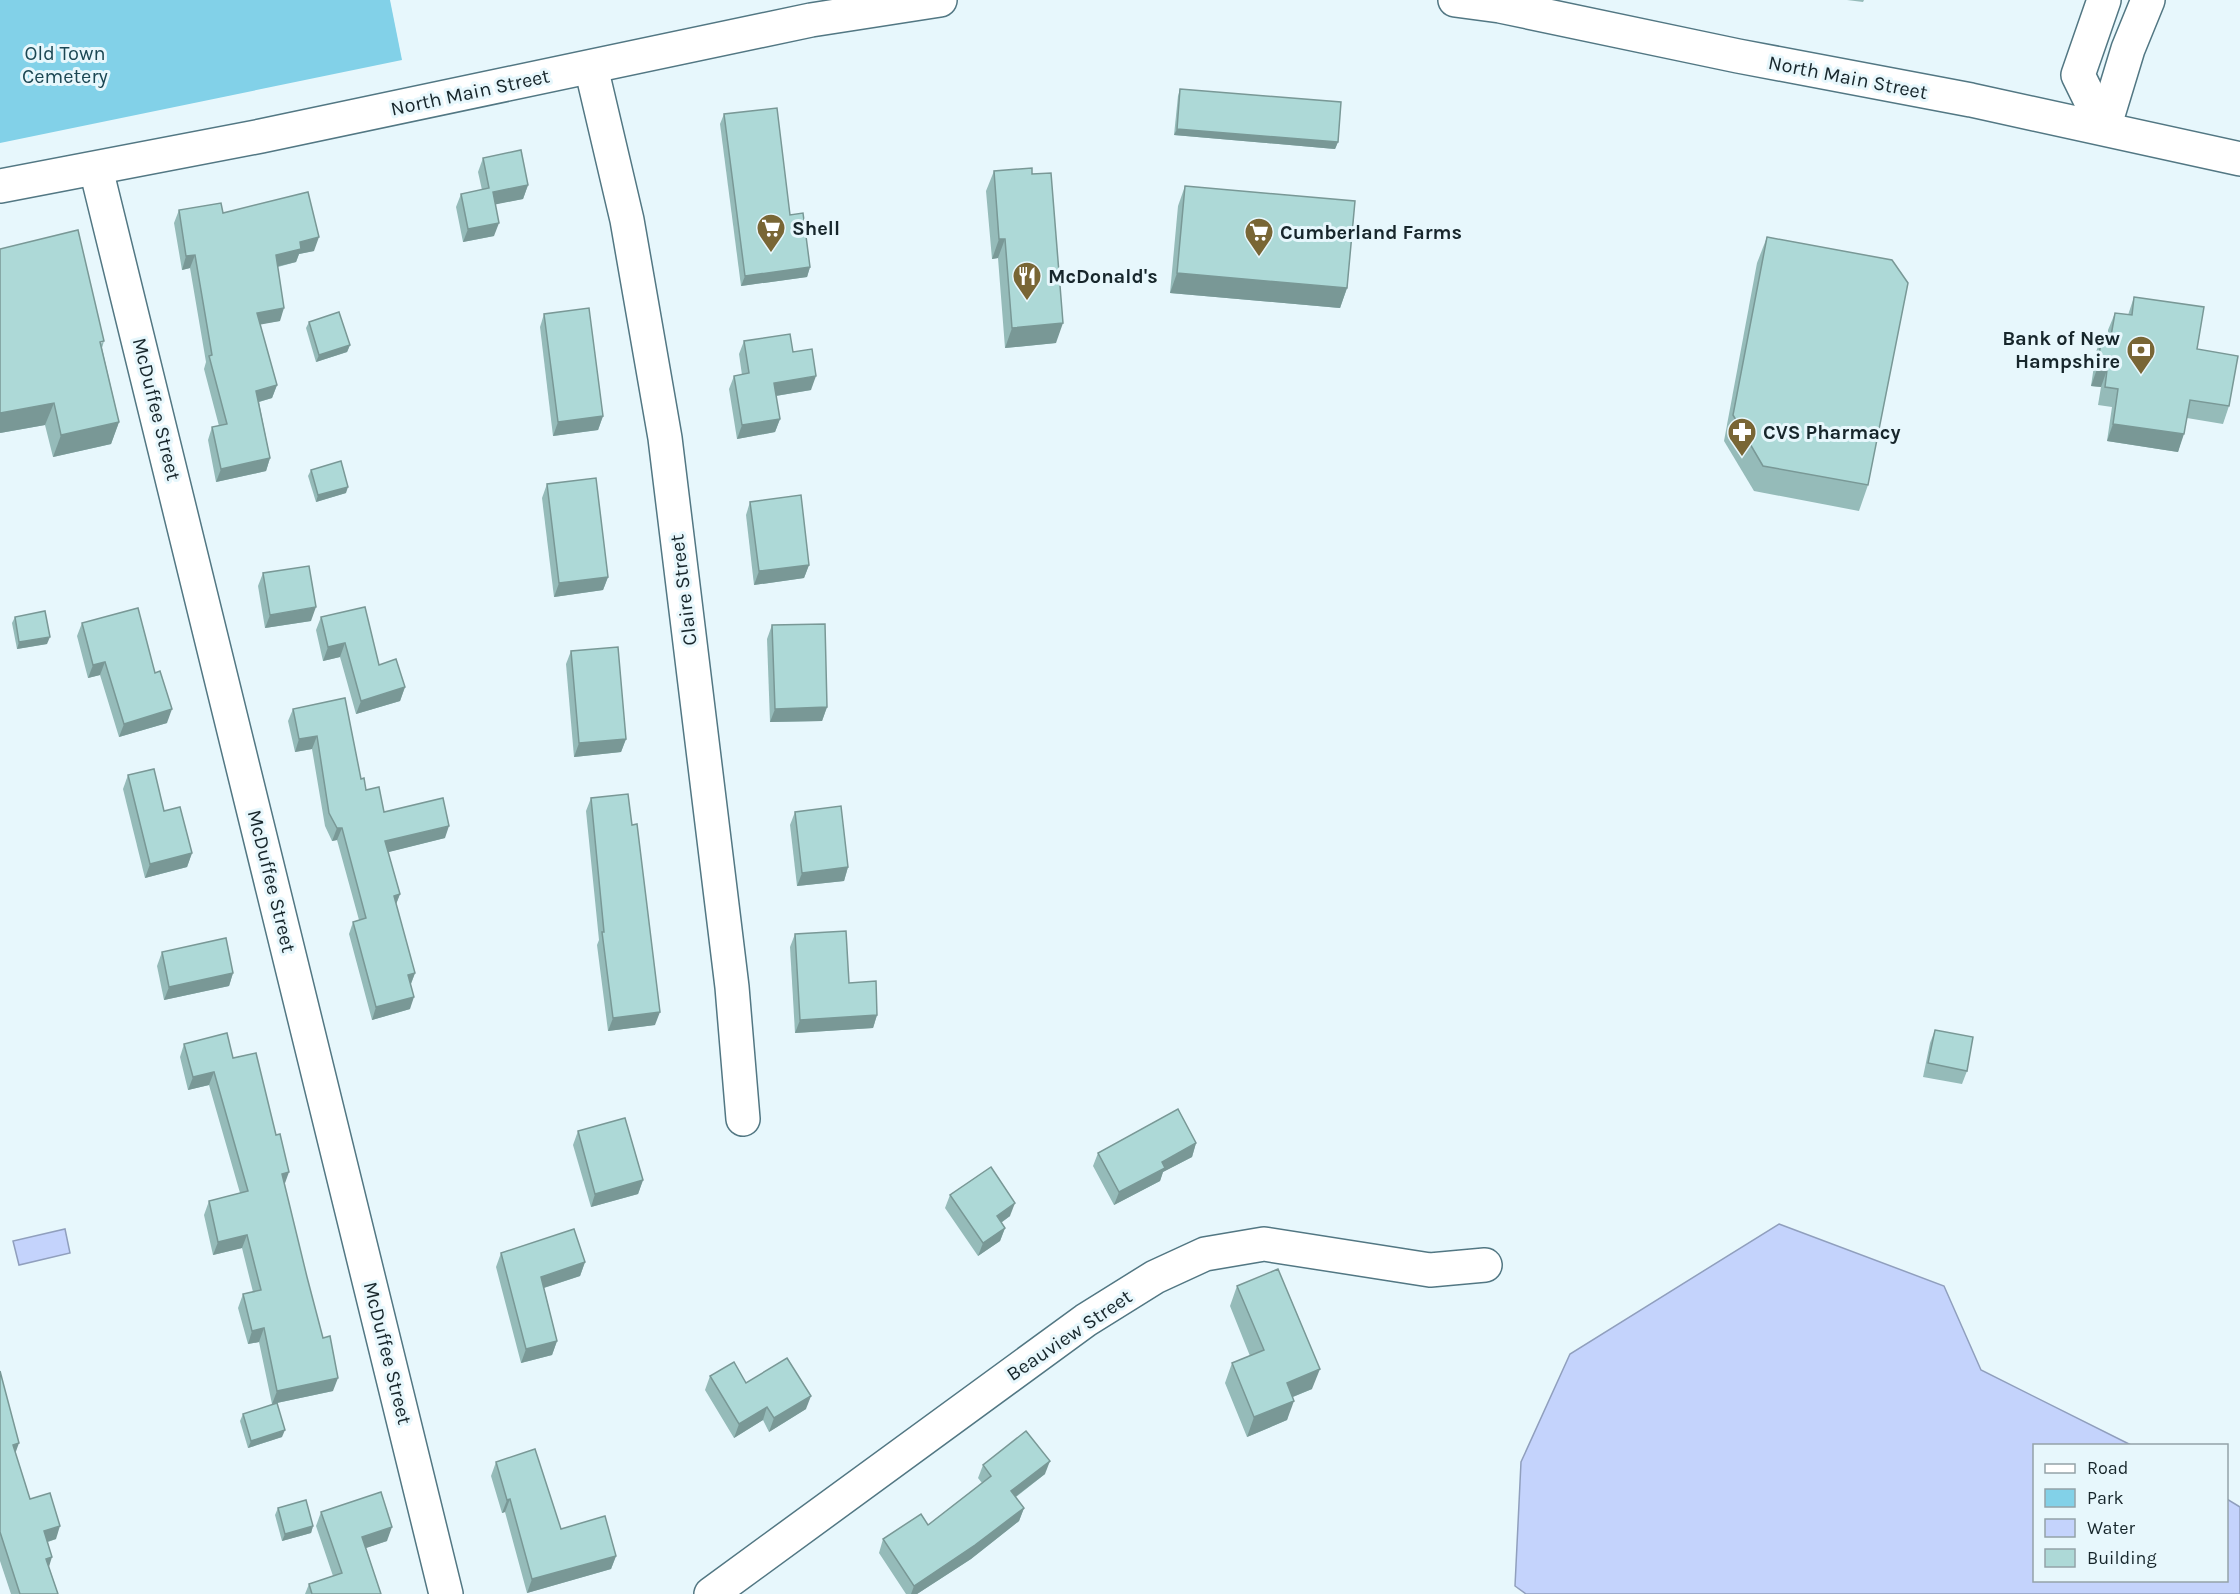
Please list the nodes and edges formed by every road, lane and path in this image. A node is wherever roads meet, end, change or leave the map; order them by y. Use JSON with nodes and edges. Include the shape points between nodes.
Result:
{"nodes":[{"id":1,"x":940,"y":0,"type":"edge"},
{"id":2,"x":1455,"y":0,"type":"edge"},
{"id":3,"x":2104,"y":0,"type":"edge"},
{"id":4,"x":2148,"y":0,"type":"edge"},
{"id":5,"x":1578,"y":11,"type":"edge"},
{"id":6,"x":591,"y":67,"type":"junction"},
{"id":7,"x":2104,"y":128,"type":"junction"},
{"id":8,"x":2240,"y":159,"type":"edge"},
{"id":9,"x":96,"y":168,"type":"junction"},
{"id":10,"x":0,"y":186,"type":"edge"},
{"id":11,"x":743,"y":1119,"type":"dead end"},
{"id":12,"x":1485,"y":1265,"type":"dead end"},
{"id":13,"x":446,"y":1594,"type":"edge"},
{"id":14,"x":711,"y":1594,"type":"edge"}],
"edges":[{"from":1,"to":6,"type":"street","name":"North Main Street","via":[[800,22]]},
{"from":2,"to":5,"type":"street","name":"North Main Street"},
{"from":3,"to":7,"type":"street","via":[[2078,75]]},
{"from":4,"to":7,"type":"street"},
{"from":5,"to":7,"type":"street","name":"North Main Street"},
{"from":6,"to":9,"type":"street","name":"North Main Street"},
{"from":6,"to":11,"type":"street","name":"Claire Street","via":[[627,220],[665,438],[732,987]]},
{"from":7,"to":8,"type":"street","name":"North Main Street"},
{"from":9,"to":10,"type":"street","name":"North Main Street"},
{"from":9,"to":13,"type":"street","name":"McDuffee Street"},
{"from":12,"to":14,"type":"street","name":"Beauview Street","via":[[1430,1270],[1264,1244],[1205,1254],[1155,1277],[1086,1320]]}]}
